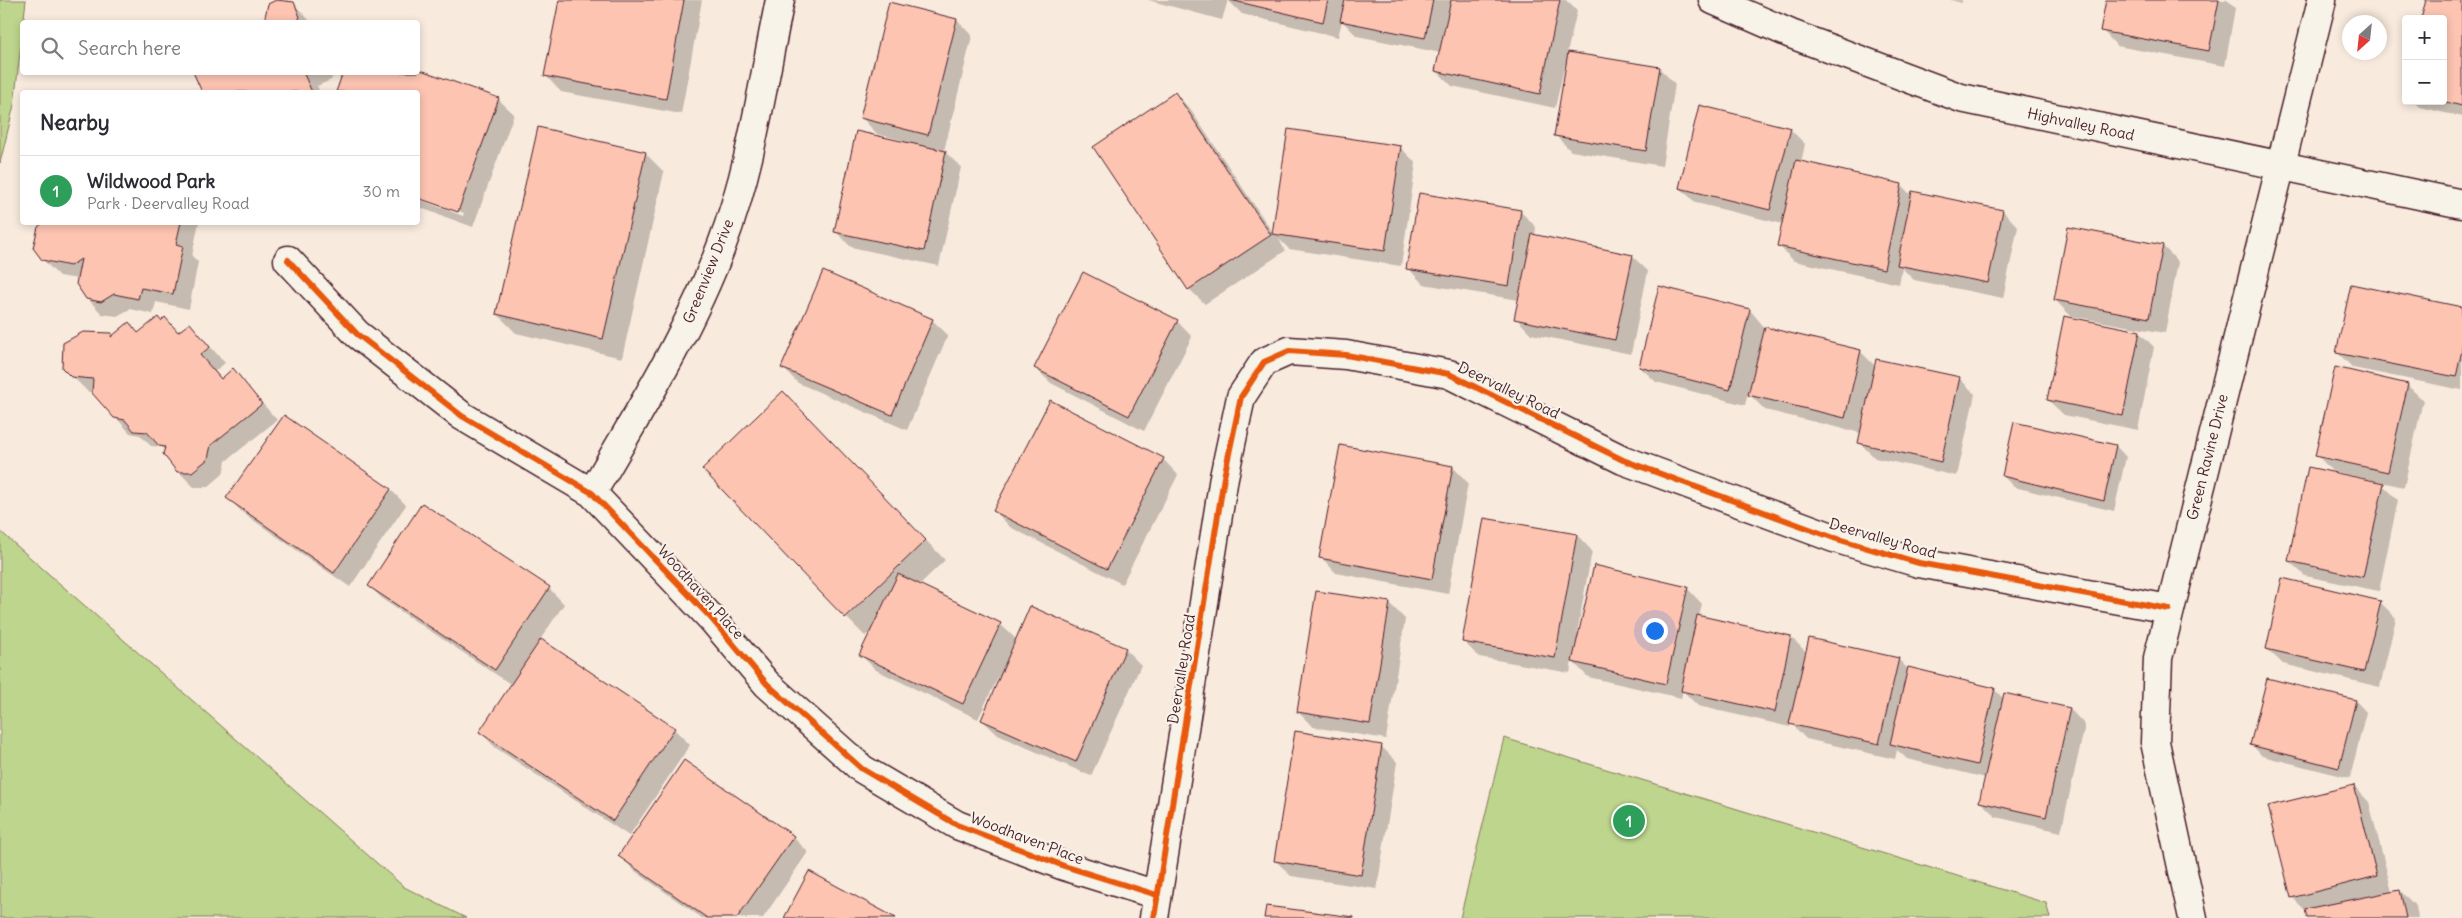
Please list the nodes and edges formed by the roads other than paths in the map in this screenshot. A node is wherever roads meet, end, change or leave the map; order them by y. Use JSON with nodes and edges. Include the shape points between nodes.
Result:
{"nodes":[{"id":1,"x":780,"y":0,"type":"edge"},
{"id":2,"x":1713,"y":0,"type":"edge"},
{"id":3,"x":2322,"y":0,"type":"edge"},
{"id":4,"x":2282,"y":167,"type":"junction"},
{"id":5,"x":2462,"y":204,"type":"edge"},
{"id":6,"x":288,"y":260,"type":"dead end"},
{"id":7,"x":592,"y":493,"type":"junction"},
{"id":8,"x":2169,"y":609,"type":"junction"},
{"id":9,"x":1156,"y":907,"type":"edge"},
{"id":10,"x":2194,"y":918,"type":"edge"}],
"edges":[{"from":1,"to":7,"type":"street","name":"Greenview Drive","via":[[744,172],[722,247],[689,321]]},
{"from":2,"to":4,"type":"street","name":"Highvalley Road","via":[[1791,34],[1961,98]]},
{"from":3,"to":4,"type":"street","name":"Green Ravine Drive"},
{"from":4,"to":5,"type":"street","name":"Highvalley Road"},
{"from":4,"to":8,"type":"street","name":"Green Ravine Drive"},
{"from":6,"to":7,"type":"street","name":"Woodhaven Place","via":[[357,334],[462,416]]},
{"from":7,"to":9,"type":"street","name":"Woodhaven Place","via":[[711,618],[767,684],[862,768],[957,825],[1064,866]]},
{"from":8,"to":9,"type":"street","name":"Deervalley Road","via":[[1919,563],[1834,538],[1623,460],[1450,374],[1346,355],[1289,351],[1264,362],[1241,397],[1224,477]]},
{"from":8,"to":10,"type":"street","name":"Green Ravine Drive","via":[[2158,658],[2155,742]]}]}
